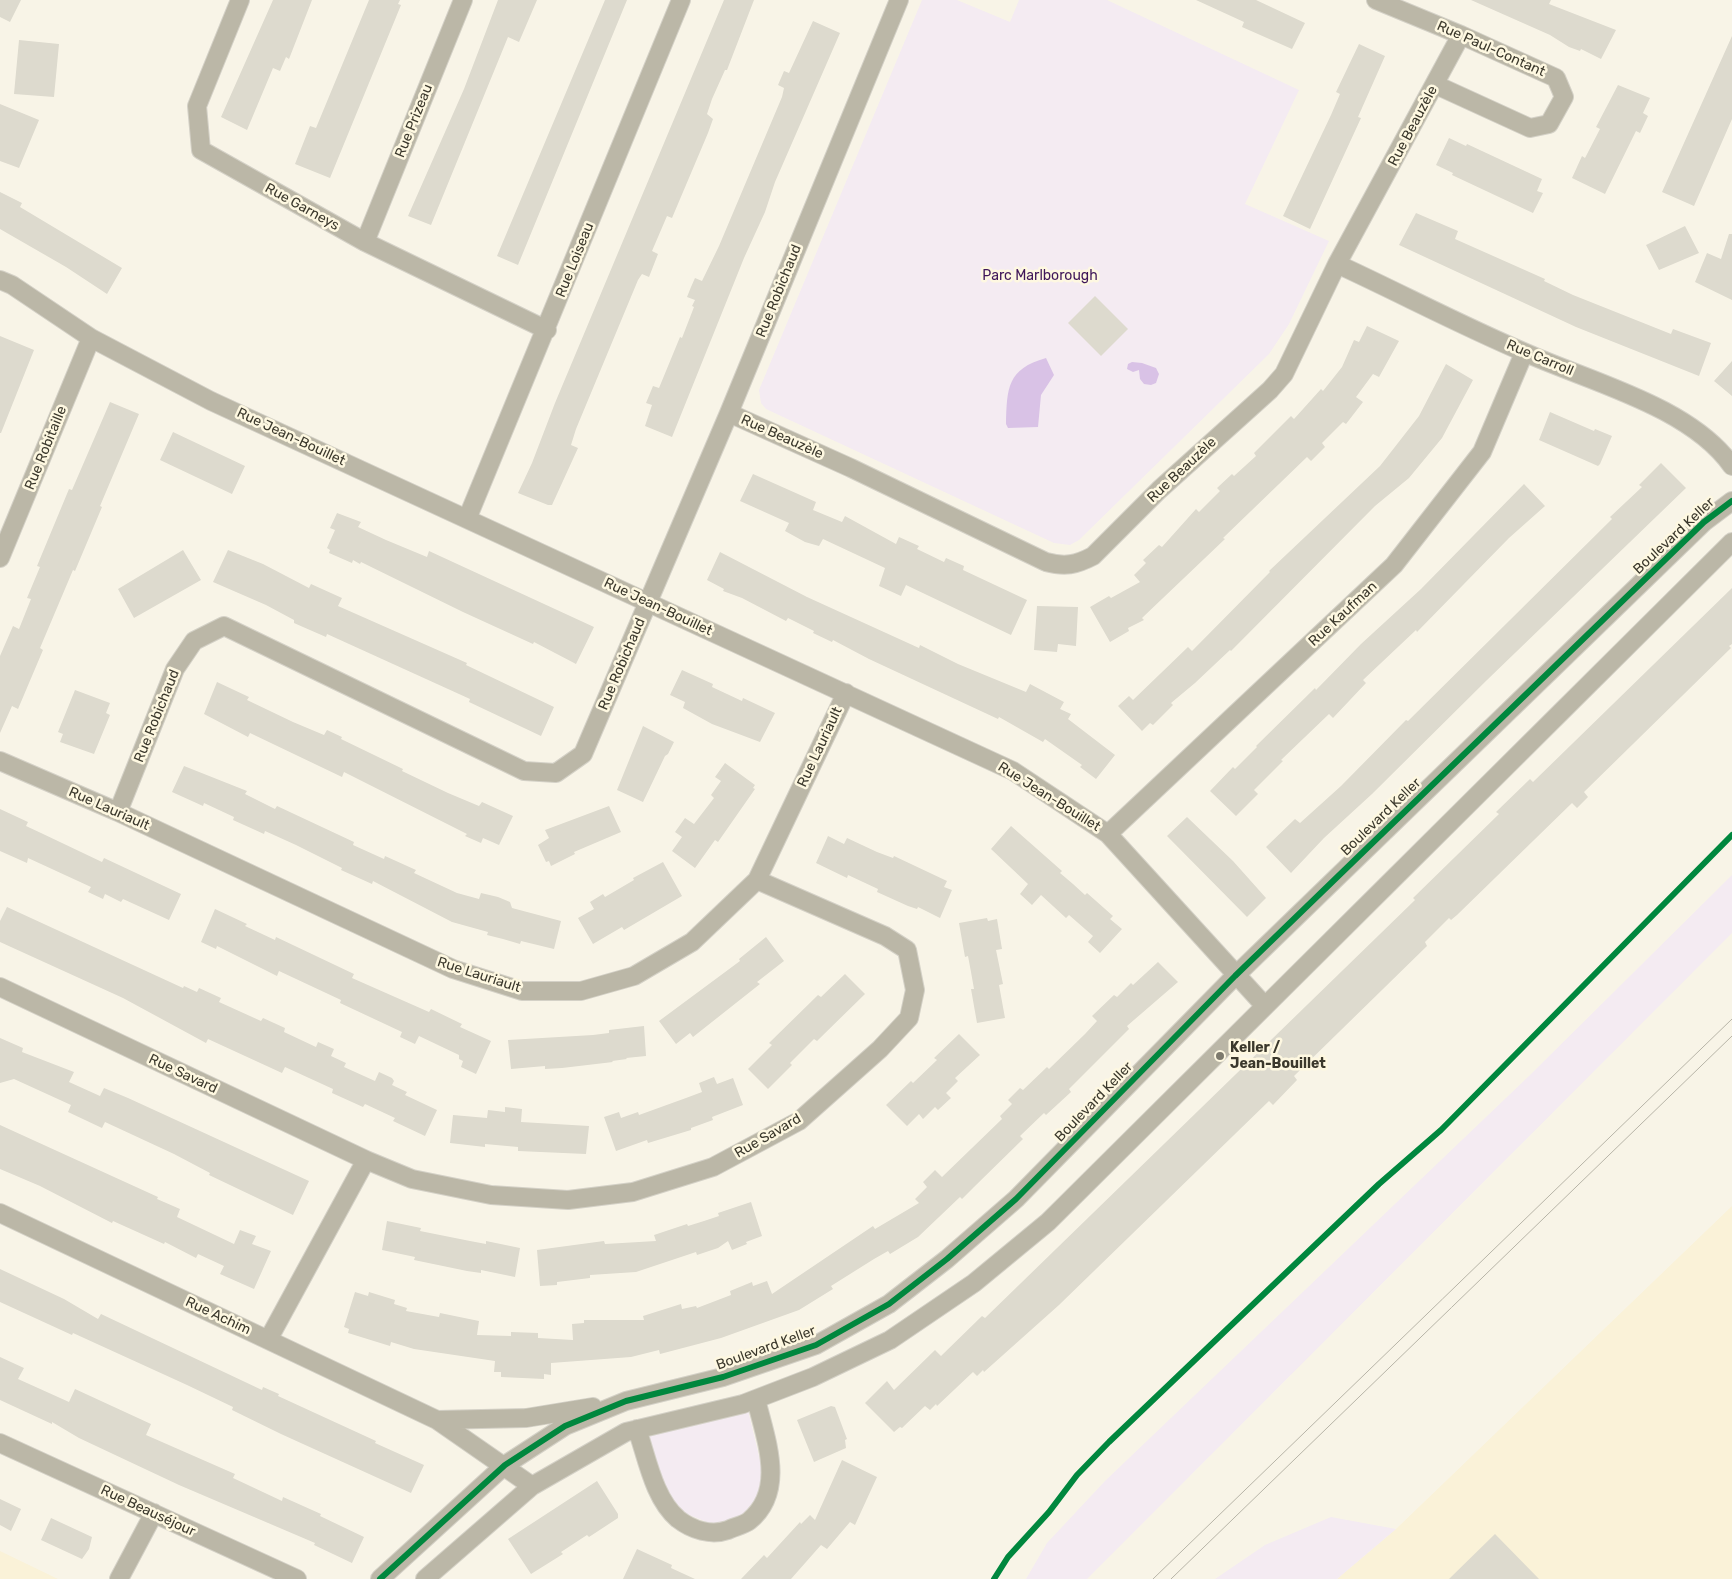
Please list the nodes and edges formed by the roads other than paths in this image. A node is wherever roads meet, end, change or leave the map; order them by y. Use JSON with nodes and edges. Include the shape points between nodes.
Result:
{"nodes":[{"id":1,"x":240,"y":0,"type":"edge"},
{"id":2,"x":463,"y":0,"type":"edge"},
{"id":3,"x":681,"y":0,"type":"edge"},
{"id":4,"x":1376,"y":0,"type":"edge"},
{"id":5,"x":894,"y":2,"type":"edge"},
{"id":6,"x":1461,"y":35,"type":"junction"},
{"id":7,"x":1436,"y":85,"type":"junction"},
{"id":8,"x":365,"y":242,"type":"junction"},
{"id":9,"x":1338,"y":264,"type":"junction"},
{"id":10,"x":0,"y":280,"type":"edge"},
{"id":11,"x":546,"y":330,"type":"junction"},
{"id":12,"x":91,"y":338,"type":"junction"},
{"id":13,"x":1524,"y":353,"type":"junction"},
{"id":14,"x":729,"y":413,"type":"junction"},
{"id":15,"x":1732,"y":466,"type":"edge"},
{"id":16,"x":1732,"y":500,"type":"edge"},
{"id":17,"x":467,"y":518,"type":"junction"},
{"id":18,"x":1732,"y":542,"type":"edge"},
{"id":19,"x":0,"y":558,"type":"edge"},
{"id":20,"x":648,"y":603,"type":"junction"},
{"id":21,"x":846,"y":692,"type":"junction"},
{"id":22,"x":0,"y":761,"type":"edge"},
{"id":23,"x":118,"y":812,"type":"junction"},
{"id":24,"x":1108,"y":834,"type":"junction"},
{"id":25,"x":757,"y":880,"type":"junction"},
{"id":26,"x":1235,"y":976,"type":"junction"},
{"id":27,"x":0,"y":987,"type":"edge"},
{"id":28,"x":1264,"y":1005,"type":"junction"},
{"id":29,"x":366,"y":1160,"type":"junction"},
{"id":30,"x":0,"y":1213,"type":"edge"},
{"id":31,"x":268,"y":1340,"type":"junction"},
{"id":32,"x":756,"y":1399,"type":"junction"},
{"id":33,"x":623,"y":1402,"type":"junction"},
{"id":34,"x":437,"y":1420,"type":"junction"},
{"id":35,"x":637,"y":1429,"type":"junction"},
{"id":36,"x":0,"y":1443,"type":"edge"},
{"id":37,"x":505,"y":1465,"type":"junction"},
{"id":38,"x":532,"y":1486,"type":"junction"},
{"id":39,"x":154,"y":1513,"type":"junction"},
{"id":40,"x":119,"y":1579,"type":"edge"},
{"id":41,"x":297,"y":1579,"type":"edge"},
{"id":42,"x":380,"y":1579,"type":"edge"},
{"id":43,"x":426,"y":1579,"type":"edge"}],
"edges":[{"from":1,"to":8,"type":"street","name":"Rue Garneys","via":[[197,106],[201,150]]},
{"from":2,"to":8,"type":"street","name":"Rue Prizeau"},
{"from":3,"to":11,"type":"street","name":"Rue Loiseau"},
{"from":4,"to":6,"type":"street","name":"Rue Paul-Contant"},
{"from":5,"to":14,"type":"street","name":"Rue Robichaud"},
{"from":6,"to":7,"type":"street","name":"Rue Beauzèle"},
{"from":6,"to":7,"type":"street","name":"Rue Paul-Contant","via":[[1556,78],[1564,97],[1549,124],[1530,128]]},
{"from":7,"to":9,"type":"street","name":"Rue Beauzèle"},
{"from":8,"to":11,"type":"street","name":"Rue Garneys"},
{"from":9,"to":13,"type":"street","name":"Rue Carroll"},
{"from":9,"to":14,"type":"street","name":"Rue Beauzèle","via":[[1284,374],[1093,556],[1071,566],[1046,562]]},
{"from":10,"to":12,"type":"street","name":"Rue Jean-Bouillet"},
{"from":11,"to":17,"type":"street","name":"Rue Loiseau"},
{"from":12,"to":17,"type":"street","name":"Rue Jean-Bouillet","via":[[211,400]]},
{"from":12,"to":19,"type":"street","name":"Rue Robitaille"},
{"from":13,"to":15,"type":"street","name":"Rue Carroll","via":[[1672,414],[1705,436]]},
{"from":13,"to":24,"type":"street","name":"Rue Kaufman","via":[[1482,452],[1394,565]]},
{"from":14,"to":20,"type":"street","name":"Rue Robichaud"},
{"from":16,"to":26,"type":"street","name":"Boulevard Keller","via":[[1704,522]]},
{"from":17,"to":20,"type":"street","name":"Rue Jean-Bouillet"},
{"from":18,"to":28,"type":"street"},
{"from":20,"to":21,"type":"street","name":"Rue Jean-Bouillet"},
{"from":20,"to":23,"type":"street","name":"Rue Robichaud","via":[[583,754],[556,773],[524,772],[224,626],[194,640],[175,669]]},
{"from":21,"to":24,"type":"street","name":"Rue Jean-Bouillet","via":[[1013,771]]},
{"from":21,"to":25,"type":"street","name":"Rue Lauriault"},
{"from":22,"to":23,"type":"street","name":"Rue Lauriault"},
{"from":23,"to":25,"type":"street","name":"Rue Lauriault","via":[[453,969],[522,990],[581,991],[634,976],[692,942]]},
{"from":24,"to":26,"type":"street","name":"Rue Jean-Bouillet"},
{"from":25,"to":29,"type":"street","name":"Rue Savard","via":[[885,936],[907,950],[915,990],[909,1018],[880,1049],[799,1121],[713,1167],[633,1192],[568,1200],[491,1195],[412,1179]]},
{"from":26,"to":28,"type":"street","name":"Rue Jean-Bouillet"},
{"from":26,"to":33,"type":"street","name":"Boulevard Keller","via":[[1016,1199],[889,1304],[816,1345],[723,1377]]},
{"from":27,"to":29,"type":"street","name":"Rue Savard"},
{"from":28,"to":32,"type":"street","via":[[1048,1222],[974,1283],[890,1340]]},
{"from":29,"to":31,"type":"street"},
{"from":30,"to":31,"type":"street","name":"Rue Achim"},
{"from":31,"to":34,"type":"street","name":"Rue Achim"},
{"from":32,"to":35,"type":"street"},
{"from":32,"to":35,"type":"street","via":[[771,1461],[771,1483],[762,1506],[748,1522],[719,1533],[699,1531],[678,1518],[662,1498]]},
{"from":33,"to":34,"type":"street","name":"Rue Achim","via":[[526,1418]]},
{"from":33,"to":37,"type":"street","name":"Boulevard Keller","via":[[565,1426]]},
{"from":34,"to":37,"type":"street","name":"Rue Achim"},
{"from":35,"to":38,"type":"street","via":[[626,1432]]},
{"from":36,"to":39,"type":"street","name":"Rue Beauséjour"},
{"from":37,"to":38,"type":"street","name":"Rue Achim"},
{"from":37,"to":42,"type":"street","name":"Boulevard Keller"},
{"from":38,"to":43,"type":"street"},
{"from":39,"to":40,"type":"street"},
{"from":39,"to":41,"type":"street","name":"Rue Beauséjour"}]}
